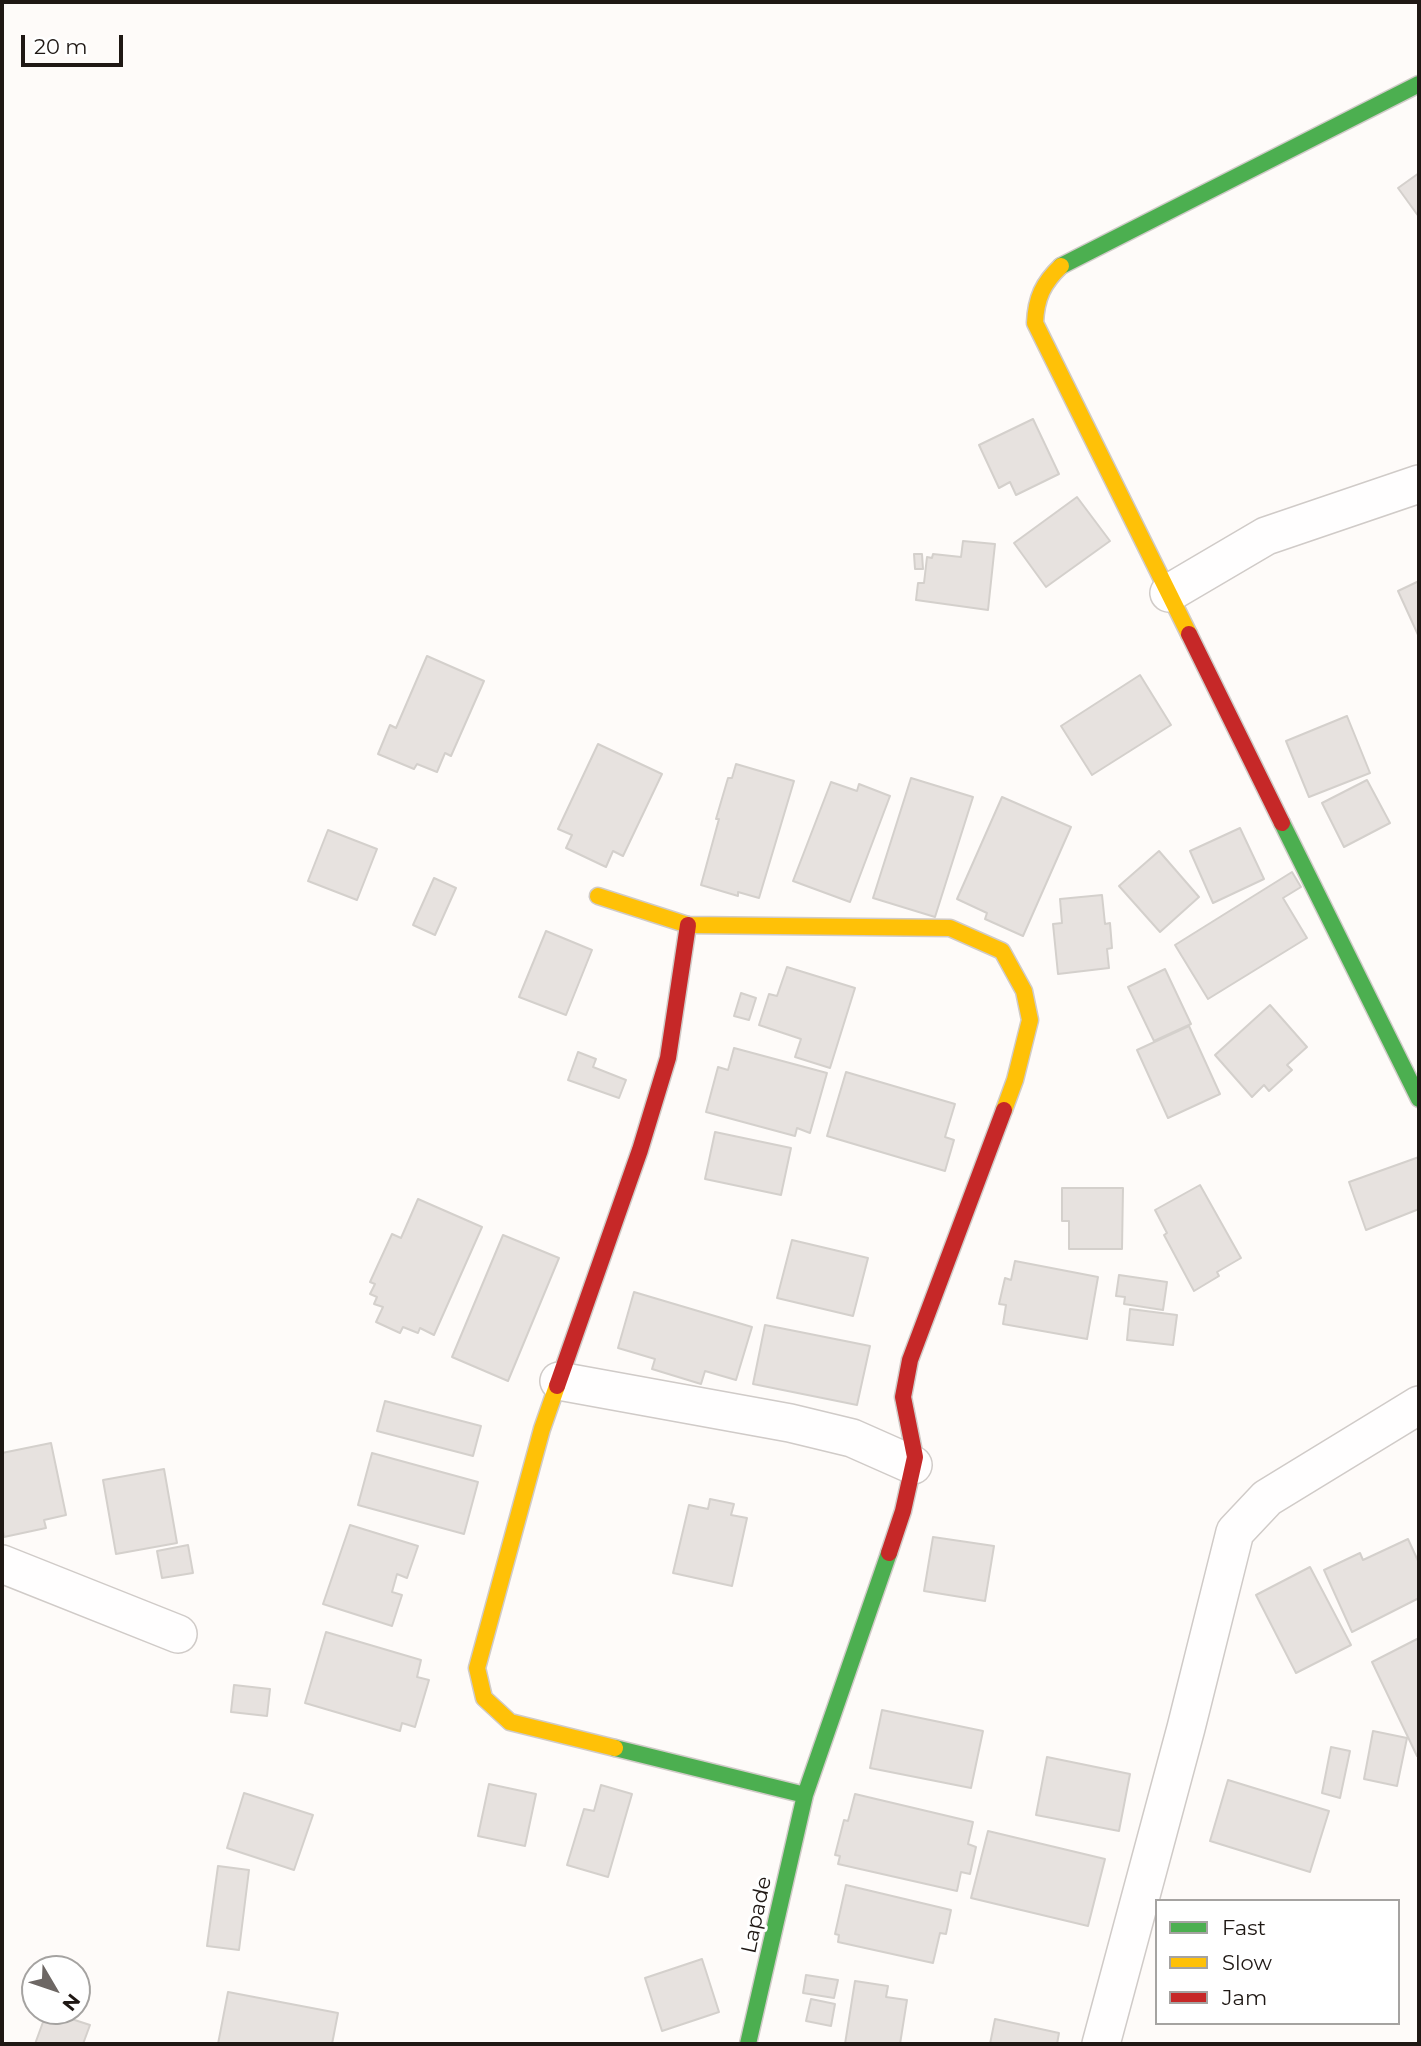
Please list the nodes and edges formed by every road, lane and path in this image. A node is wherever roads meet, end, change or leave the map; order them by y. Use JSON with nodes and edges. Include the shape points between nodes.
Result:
{"nodes":[{"id":1,"x":1419,"y":84,"type":"edge"},
{"id":2,"x":1419,"y":484,"type":"edge"},
{"id":3,"x":1169,"y":593,"type":"junction"},
{"id":4,"x":598,"y":896,"type":"dead end"},
{"id":5,"x":688,"y":925,"type":"junction"},
{"id":6,"x":1419,"y":1098,"type":"edge"},
{"id":7,"x":559,"y":1381,"type":"junction"},
{"id":8,"x":1419,"y":1405,"type":"edge"},
{"id":9,"x":913,"y":1465,"type":"junction"},
{"id":10,"x":2,"y":1564,"type":"edge"},
{"id":11,"x":178,"y":1634,"type":"dead end"},
{"id":12,"x":805,"y":1795,"type":"junction"},
{"id":13,"x":748,"y":2044,"type":"edge"},
{"id":14,"x":1101,"y":2044,"type":"edge"}],
"edges":[{"from":1,"to":3,"type":"street","via":[[1063,264],[1043,282],[1036,299],[1035,323]]},
{"from":2,"to":3,"type":"street","via":[[1266,536]]},
{"from":3,"to":6,"type":"street"},
{"from":4,"to":5,"type":"street","name":"Lapade"},
{"from":5,"to":7,"type":"street","via":[[668,1058]]},
{"from":5,"to":9,"type":"street","name":"Lapade","via":[[950,928],[1003,951],[1024,991],[1030,1020],[1014,1080],[910,1360],[903,1397]]},
{"from":7,"to":9,"type":"street","via":[[790,1423],[852,1438]]},
{"from":7,"to":12,"type":"street","via":[[477,1668],[484,1698],[510,1721]]},
{"from":8,"to":14,"type":"street","via":[[1267,1498],[1235,1532]]},
{"from":9,"to":12,"type":"street","name":"Lapade","via":[[903,1511]]},
{"from":10,"to":11,"type":"street"},
{"from":12,"to":13,"type":"street","name":"Lapade"}]}
